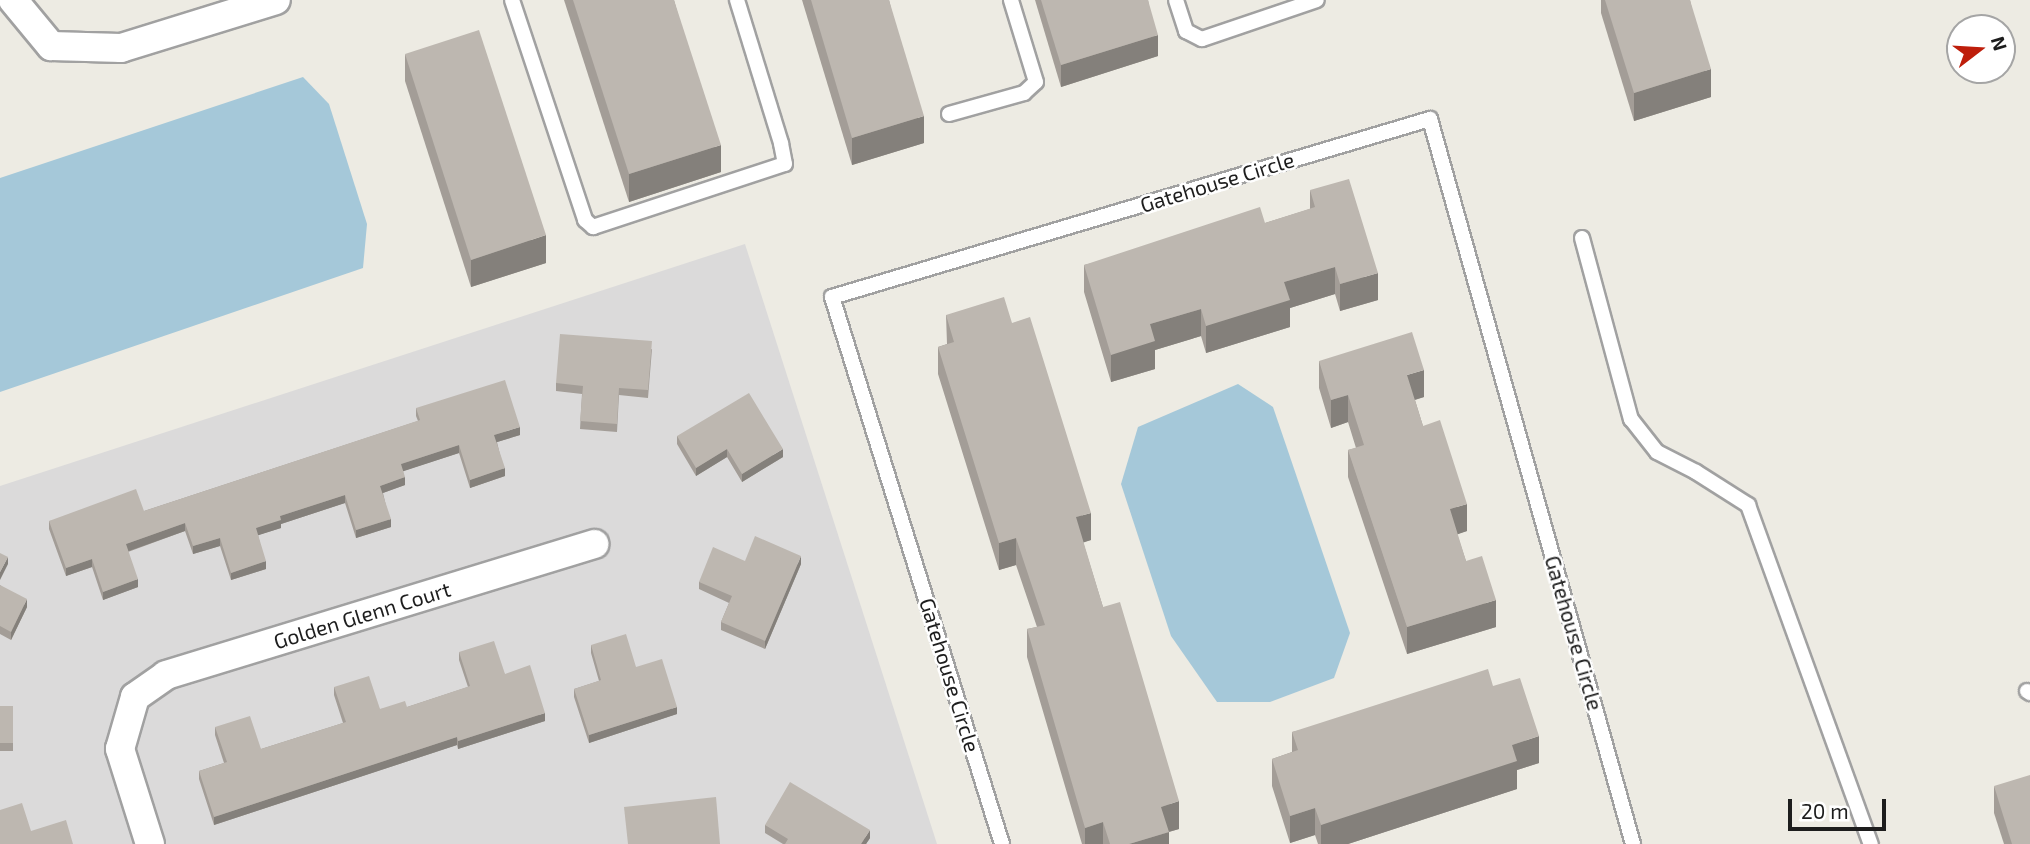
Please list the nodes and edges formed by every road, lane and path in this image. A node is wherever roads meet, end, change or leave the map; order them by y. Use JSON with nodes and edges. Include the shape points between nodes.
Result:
{"nodes":[{"id":1,"x":13,"y":0,"type":"edge"},
{"id":2,"x":512,"y":0,"type":"edge"},
{"id":3,"x":737,"y":0,"type":"edge"},
{"id":4,"x":1011,"y":0,"type":"edge"},
{"id":5,"x":1176,"y":0,"type":"edge"},
{"id":6,"x":1317,"y":0,"type":"edge"},
{"id":7,"x":258,"y":3,"type":"edge"},
{"id":8,"x":949,"y":114,"type":"dead end"},
{"id":9,"x":1582,"y":238,"type":"dead end"},
{"id":10,"x":594,"y":544,"type":"dead end"},
{"id":11,"x":150,"y":844,"type":"edge"},
{"id":12,"x":1002,"y":844,"type":"edge"},
{"id":13,"x":1633,"y":844,"type":"edge"},
{"id":14,"x":1871,"y":844,"type":"edge"}],
"edges":[{"from":1,"to":7,"type":"street","via":[[51,46],[121,48]]},
{"from":2,"to":3,"type":"lane","via":[[585,220],[593,227],[785,164]]},
{"from":4,"to":8,"type":"lane","via":[[1036,82],[1024,93]]},
{"from":5,"to":6,"type":"lane","via":[[1186,31],[1202,39]]},
{"from":9,"to":14,"type":"lane","via":[[1631,419],[1657,452],[1748,505]]},
{"from":10,"to":11,"type":"street","name":"Golden Glenn Court","via":[[166,675],[135,697],[120,749]]},
{"from":12,"to":13,"type":"lane","name":"Gatehouse Circle","via":[[832,297],[1430,119]]}]}
